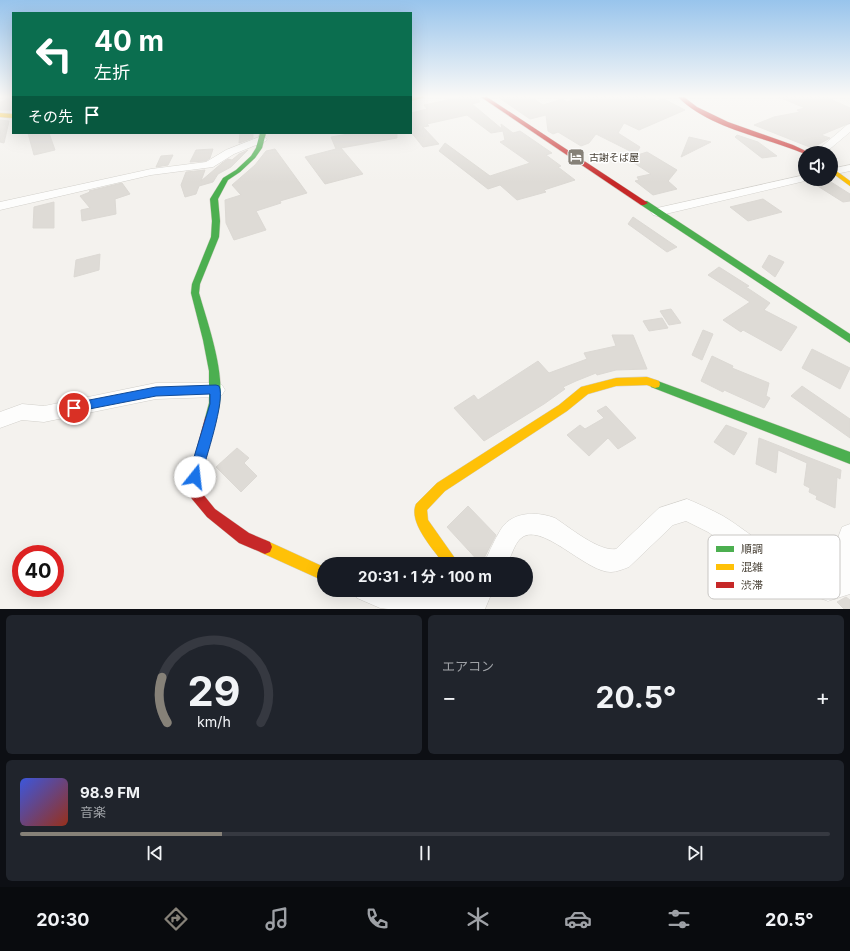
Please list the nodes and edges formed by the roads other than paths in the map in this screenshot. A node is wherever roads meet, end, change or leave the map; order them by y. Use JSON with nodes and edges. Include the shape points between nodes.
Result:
{"nodes":[{"id":1,"x":527,"y":125,"type":"edge"},
{"id":2,"x":732,"y":125,"type":"edge"},
{"id":3,"x":850,"y":127,"type":"edge"},
{"id":4,"x":263,"y":136,"type":"edge"},
{"id":5,"x":827,"y":146,"type":"edge"},
{"id":6,"x":798,"y":149,"type":"edge"},
{"id":7,"x":850,"y":168,"type":"edge"},
{"id":8,"x":838,"y":170,"type":"edge"},
{"id":9,"x":838,"y":175,"type":"edge"},
{"id":10,"x":798,"y":180,"type":"edge"},
{"id":11,"x":850,"y":184,"type":"edge"},
{"id":12,"x":0,"y":206,"type":"edge"},
{"id":13,"x":657,"y":212,"type":"junction"},
{"id":14,"x":850,"y":340,"type":"edge"},
{"id":15,"x":216,"y":390,"type":"junction"},
{"id":16,"x":0,"y":420,"type":"edge"},
{"id":17,"x":850,"y":458,"type":"edge"},
{"id":18,"x":732,"y":535,"type":"edge"},
{"id":19,"x":850,"y":535,"type":"edge"},
{"id":20,"x":447,"y":557,"type":"edge"},
{"id":21,"x":499,"y":557,"type":"edge"},
{"id":22,"x":317,"y":571,"type":"edge"},
{"id":23,"x":840,"y":586,"type":"edge"},
{"id":24,"x":411,"y":597,"type":"edge"},
{"id":25,"x":474,"y":599,"type":"edge"}],
"edges":[{"from":1,"to":13,"type":"main road"},
{"from":2,"to":6,"type":"main road"},
{"from":3,"to":5,"type":"street"},
{"from":4,"to":12,"type":"street","via":[[209,165],[151,172]]},
{"from":4,"to":15,"type":"main road","via":[[253,157],[225,179],[216,194],[214,237],[196,284],[195,293],[215,374]]},
{"from":7,"to":8,"type":"street"},
{"from":9,"to":11,"type":"main road"},
{"from":10,"to":13,"type":"street"},
{"from":13,"to":14,"type":"main road"},
{"from":15,"to":16,"type":"street","via":[[156,391],[44,414],[22,412]]},
{"from":15,"to":22,"type":"main road","via":[[215,404],[195,477],[196,495],[211,513],[244,538]]},
{"from":17,"to":20,"type":"main road","via":[[647,381],[616,382],[585,390],[563,408],[441,487],[420,508],[422,522]]},
{"from":18,"to":21,"type":"street","via":[[688,510],[667,516],[621,559],[610,561],[595,556],[547,526],[525,524],[512,532]]},
{"from":19,"to":23,"type":"street","via":[[846,584]]},
{"from":24,"to":25,"type":"street"}]}
